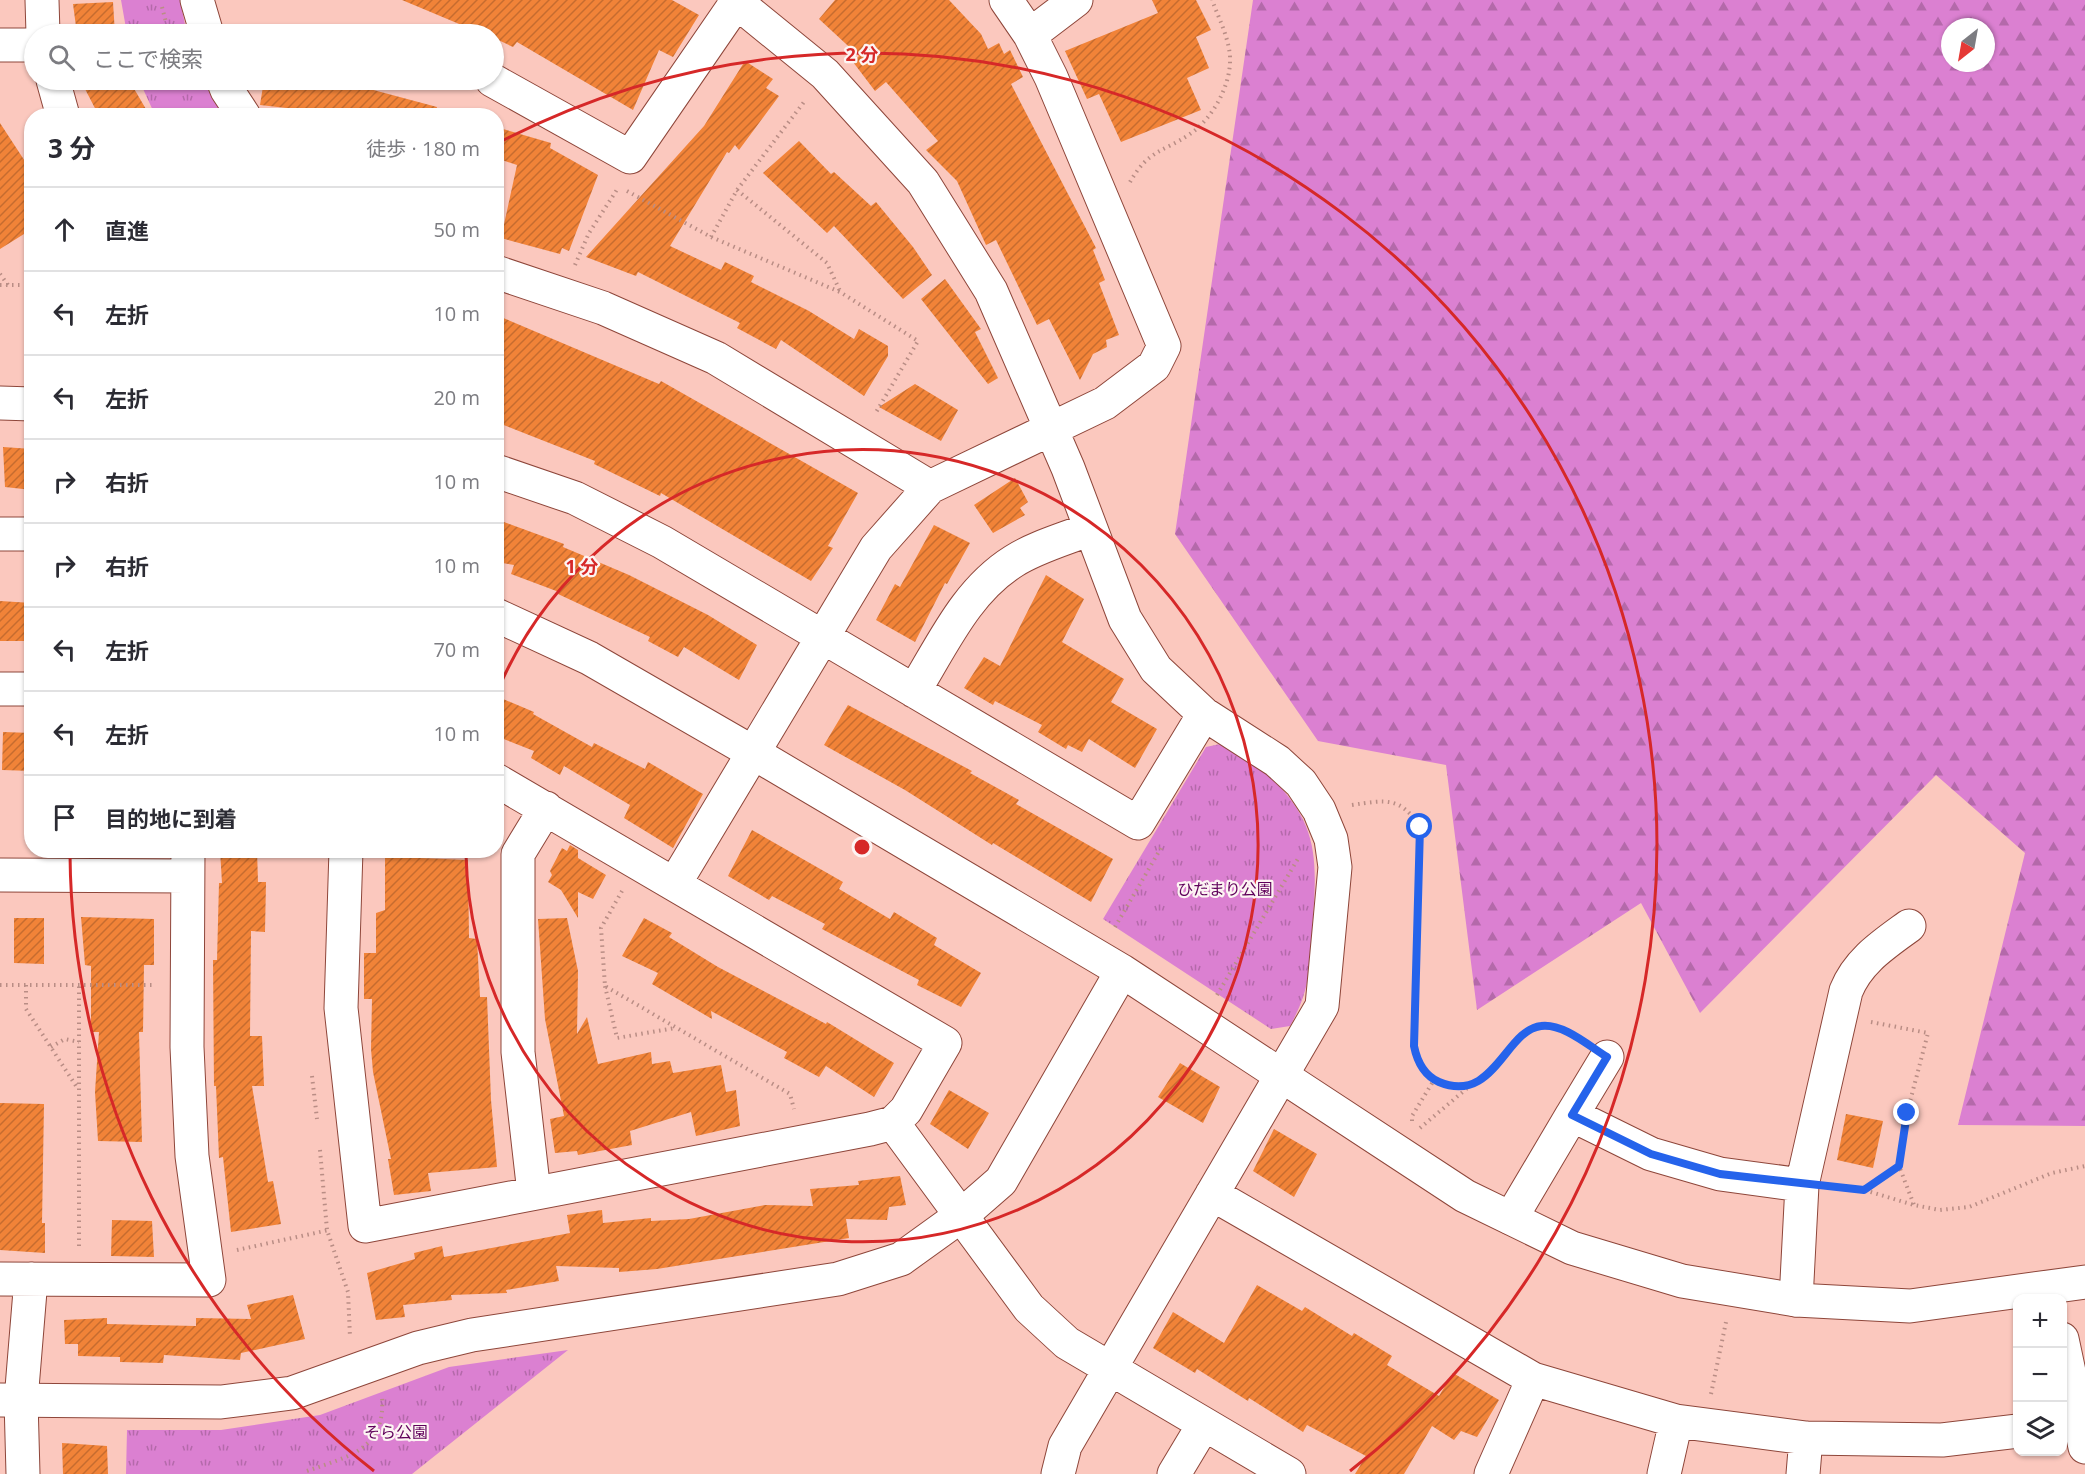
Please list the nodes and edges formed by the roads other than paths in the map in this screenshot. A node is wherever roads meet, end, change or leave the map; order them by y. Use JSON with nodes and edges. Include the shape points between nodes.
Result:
{"nodes":[{"id":1,"x":42,"y":0,"type":"edge"},
{"id":2,"x":197,"y":0,"type":"edge"},
{"id":3,"x":736,"y":0,"type":"edge"},
{"id":4,"x":1006,"y":0,"type":"edge"},
{"id":5,"x":1076,"y":0,"type":"edge"},
{"id":6,"x":43,"y":24,"type":"edge"},
{"id":7,"x":204,"y":24,"type":"edge"},
{"id":8,"x":1030,"y":35,"type":"junction"},
{"id":9,"x":0,"y":45,"type":"edge"},
{"id":10,"x":24,"y":45,"type":"edge"},
{"id":11,"x":504,"y":87,"type":"edge"},
{"id":12,"x":56,"y":90,"type":"edge"},
{"id":13,"x":227,"y":90,"type":"edge"},
{"id":14,"x":61,"y":108,"type":"edge"},
{"id":15,"x":239,"y":108,"type":"edge"},
{"id":16,"x":504,"y":275,"type":"edge"},
{"id":17,"x":0,"y":403,"type":"edge"},
{"id":18,"x":24,"y":404,"type":"edge"},
{"id":19,"x":1052,"y":428,"type":"junction"},
{"id":20,"x":504,"y":474,"type":"edge"},
{"id":21,"x":930,"y":487,"type":"junction"},
{"id":22,"x":1090,"y":529,"type":"junction"},
{"id":23,"x":0,"y":534,"type":"edge"},
{"id":24,"x":24,"y":534,"type":"edge"},
{"id":25,"x":504,"y":619,"type":"edge"},
{"id":26,"x":823,"y":638,"type":"junction"},
{"id":27,"x":0,"y":689,"type":"edge"},
{"id":28,"x":24,"y":689,"type":"edge"},
{"id":29,"x":914,"y":691,"type":"junction"},
{"id":30,"x":1204,"y":714,"type":"junction"},
{"id":31,"x":752,"y":752,"type":"junction"},
{"id":32,"x":504,"y":784,"type":"edge"},
{"id":33,"x":546,"y":808,"type":"junction"},
{"id":34,"x":346,"y":858,"type":"edge"},
{"id":35,"x":187,"y":863,"type":"edge"},
{"id":36,"x":0,"y":875,"type":"edge"},
{"id":37,"x":675,"y":883,"type":"junction"},
{"id":38,"x":1909,"y":926,"type":"dead end"},
{"id":39,"x":1122,"y":971,"type":"junction"},
{"id":40,"x":1607,"y":1057,"type":"road end"},
{"id":41,"x":1283,"y":1076,"type":"junction"},
{"id":42,"x":1572,"y":1115,"type":"junction"},
{"id":43,"x":893,"y":1122,"type":"junction"},
{"id":44,"x":1802,"y":1185,"type":"junction"},
{"id":45,"x":534,"y":1193,"type":"junction"},
{"id":46,"x":1212,"y":1194,"type":"junction"},
{"id":47,"x":962,"y":1215,"type":"junction"},
{"id":48,"x":1511,"y":1218,"type":"junction"},
{"id":49,"x":15,"y":1279,"type":"edge"},
{"id":50,"x":2085,"y":1282,"type":"edge"},
{"id":51,"x":2054,"y":1292,"type":"edge"},
{"id":52,"x":1796,"y":1300,"type":"junction"},
{"id":53,"x":2063,"y":1348,"type":"edge"},
{"id":54,"x":1110,"y":1368,"type":"junction"},
{"id":55,"x":1533,"y":1379,"type":"junction"},
{"id":56,"x":10,"y":1400,"type":"edge"},
{"id":57,"x":1690,"y":1423,"type":"junction"},
{"id":58,"x":1204,"y":1424,"type":"junction"},
{"id":59,"x":2013,"y":1432,"type":"edge"},
{"id":60,"x":2075,"y":1432,"type":"edge"},
{"id":61,"x":1806,"y":1438,"type":"junction"},
{"id":62,"x":23,"y":1474,"type":"edge"},
{"id":63,"x":1058,"y":1474,"type":"edge"},
{"id":64,"x":1174,"y":1474,"type":"edge"},
{"id":65,"x":1289,"y":1474,"type":"edge"},
{"id":66,"x":1491,"y":1474,"type":"edge"},
{"id":67,"x":1664,"y":1474,"type":"edge"},
{"id":68,"x":1803,"y":1474,"type":"edge"}],
"edges":[{"from":1,"to":6,"type":"street"},
{"from":2,"to":7,"type":"street"},
{"from":3,"to":11,"type":"street","via":[[630,156]]},
{"from":3,"to":19,"type":"street","via":[[825,74],[923,182],[991,291]]},
{"from":4,"to":8,"type":"street"},
{"from":5,"to":8,"type":"street"},
{"from":8,"to":19,"type":"street","via":[[1164,346],[1154,366],[1105,403]]},
{"from":9,"to":10,"type":"street"},
{"from":12,"to":14,"type":"street"},
{"from":13,"to":15,"type":"street"},
{"from":16,"to":21,"type":"street","via":[[603,308],[716,358]]},
{"from":17,"to":18,"type":"street"},
{"from":19,"to":21,"type":"street"},
{"from":19,"to":22,"type":"street"},
{"from":20,"to":26,"type":"street","via":[[575,498],[662,542]]},
{"from":21,"to":26,"type":"street","via":[[876,548]]},
{"from":22,"to":29,"type":"street","via":[[1016,560],[992,576],[971,597]]},
{"from":22,"to":30,"type":"street","via":[[1125,619],[1149,659]]},
{"from":23,"to":24,"type":"street"},
{"from":25,"to":31,"type":"street","via":[[590,658]]},
{"from":26,"to":29,"type":"street"},
{"from":26,"to":31,"type":"street"},
{"from":27,"to":28,"type":"street"},
{"from":29,"to":30,"type":"street","via":[[1138,823]]},
{"from":30,"to":41,"type":"street","via":[[1277,760],[1301,783],[1331,839],[1335,867],[1322,1006]]},
{"from":31,"to":37,"type":"street"},
{"from":31,"to":39,"type":"street"},
{"from":32,"to":33,"type":"street"},
{"from":33,"to":37,"type":"street"},
{"from":33,"to":45,"type":"street","via":[[518,854],[518,1052]]},
{"from":34,"to":45,"type":"street","via":[[341,1008],[365,1226]]},
{"from":35,"to":36,"type":"street"},
{"from":35,"to":49,"type":"street","via":[[192,1156],[209,1280]]},
{"from":37,"to":43,"type":"street","via":[[945,1043],[906,1110]]},
{"from":38,"to":44,"type":"street","via":[[1864,960],[1853,974]]},
{"from":39,"to":41,"type":"street"},
{"from":39,"to":47,"type":"street","via":[[1001,1181]]},
{"from":40,"to":42,"type":"street"},
{"from":41,"to":46,"type":"street"},
{"from":41,"to":48,"type":"street","via":[[1407,1143],[1465,1196]]},
{"from":42,"to":44,"type":"street","via":[[1651,1154],[1720,1174]]},
{"from":42,"to":48,"type":"street"},
{"from":43,"to":45,"type":"street"},
{"from":43,"to":47,"type":"street"},
{"from":44,"to":52,"type":"street"},
{"from":46,"to":54,"type":"street"},
{"from":46,"to":55,"type":"street"},
{"from":47,"to":54,"type":"street","via":[[1029,1308],[1067,1343]]},
{"from":47,"to":56,"type":"street","via":[[901,1259],[838,1279],[472,1335],[418,1348],[292,1393],[221,1402]]},
{"from":48,"to":52,"type":"street","via":[[1572,1248],[1682,1281]]},
{"from":49,"to":56,"type":"street"},
{"from":50,"to":51,"type":"street"},
{"from":51,"to":52,"type":"street","via":[[1910,1306]]},
{"from":53,"to":60,"type":"street"},
{"from":54,"to":58,"type":"street"},
{"from":54,"to":63,"type":"street","via":[[1065,1446]]},
{"from":55,"to":57,"type":"street"},
{"from":55,"to":66,"type":"street"},
{"from":56,"to":62,"type":"street"},
{"from":57,"to":61,"type":"street"},
{"from":57,"to":67,"type":"street"},
{"from":58,"to":64,"type":"street"},
{"from":58,"to":65,"type":"street"},
{"from":59,"to":61,"type":"street","via":[[1942,1440]]},
{"from":61,"to":68,"type":"street"}]}
